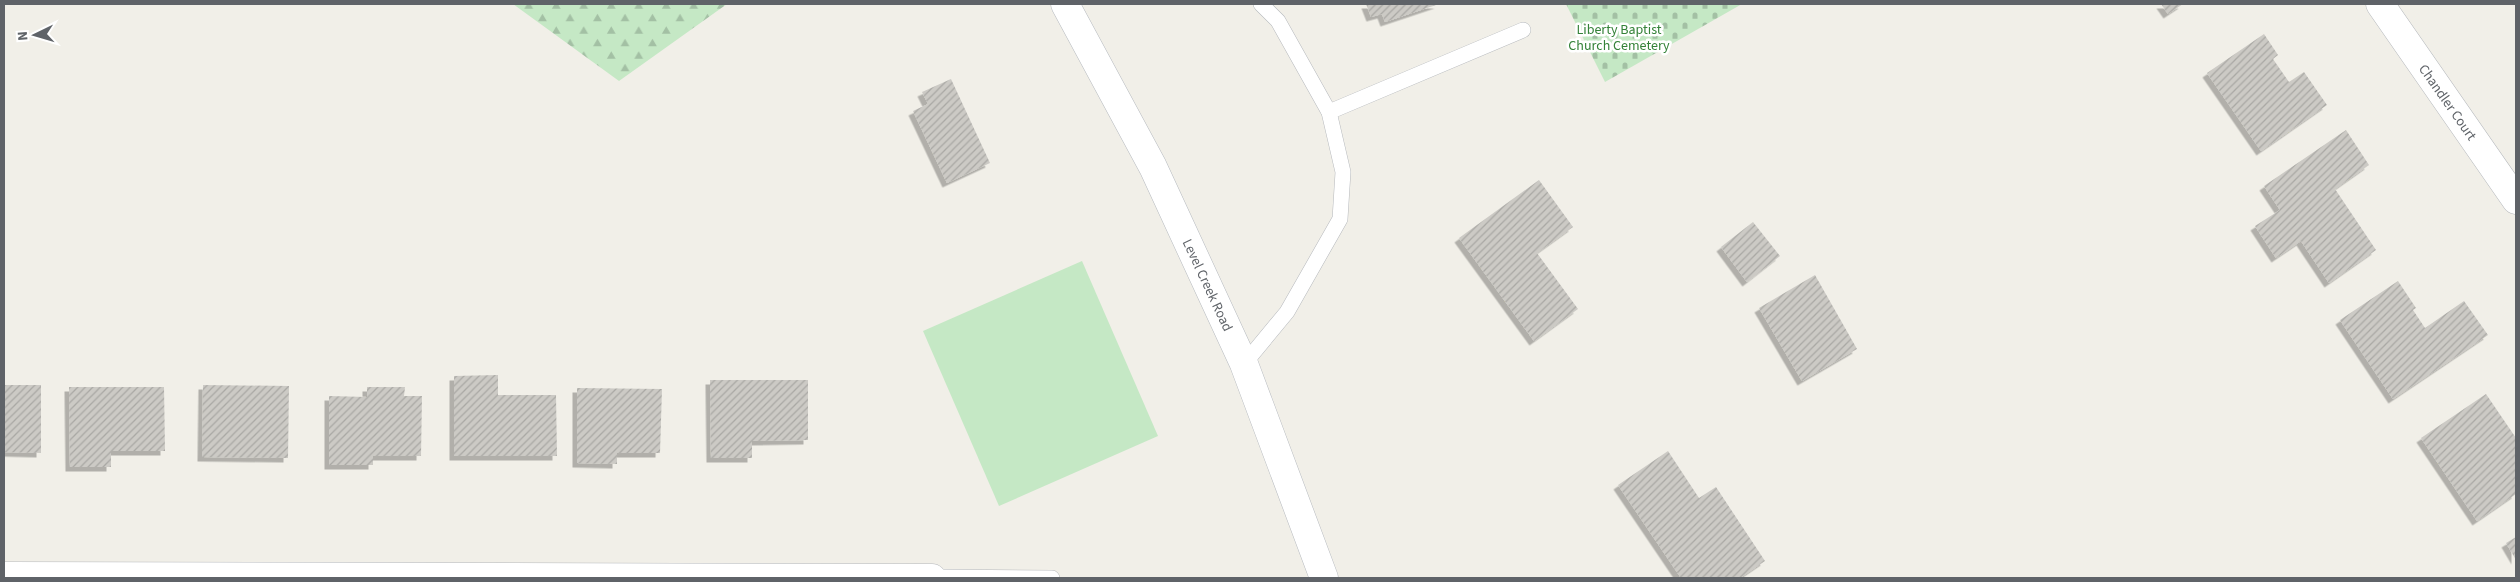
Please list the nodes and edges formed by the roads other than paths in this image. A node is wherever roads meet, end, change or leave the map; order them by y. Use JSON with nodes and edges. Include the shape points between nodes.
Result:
{"nodes":[{"id":1,"x":1065,"y":4,"type":"edge"},
{"id":2,"x":1261,"y":4,"type":"edge"},
{"id":3,"x":2380,"y":4,"type":"edge"},
{"id":4,"x":1524,"y":30,"type":"dead end"},
{"id":5,"x":1329,"y":112,"type":"junction"},
{"id":6,"x":2516,"y":200,"type":"edge"},
{"id":7,"x":1244,"y":364,"type":"junction"},
{"id":8,"x":4,"y":576,"type":"edge"},
{"id":9,"x":296,"y":577,"type":"edge"},
{"id":10,"x":932,"y":578,"type":"edge"},
{"id":11,"x":1052,"y":578,"type":"edge"},
{"id":12,"x":1324,"y":578,"type":"edge"}],
"edges":[{"from":1,"to":7,"type":"street","name":"Level Creek Road","via":[[1153,167]]},
{"from":2,"to":5,"type":"lane","via":[[1278,21]]},
{"from":3,"to":6,"type":"street","name":"Chandler Court"},
{"from":4,"to":5,"type":"lane"},
{"from":5,"to":7,"type":"lane","via":[[1343,172],[1340,219],[1287,312]]},
{"from":7,"to":12,"type":"street","name":"Level Creek Road"},
{"from":8,"to":9,"type":"street"},
{"from":9,"to":10,"type":"street"},
{"from":10,"to":11,"type":"lane"}]}
